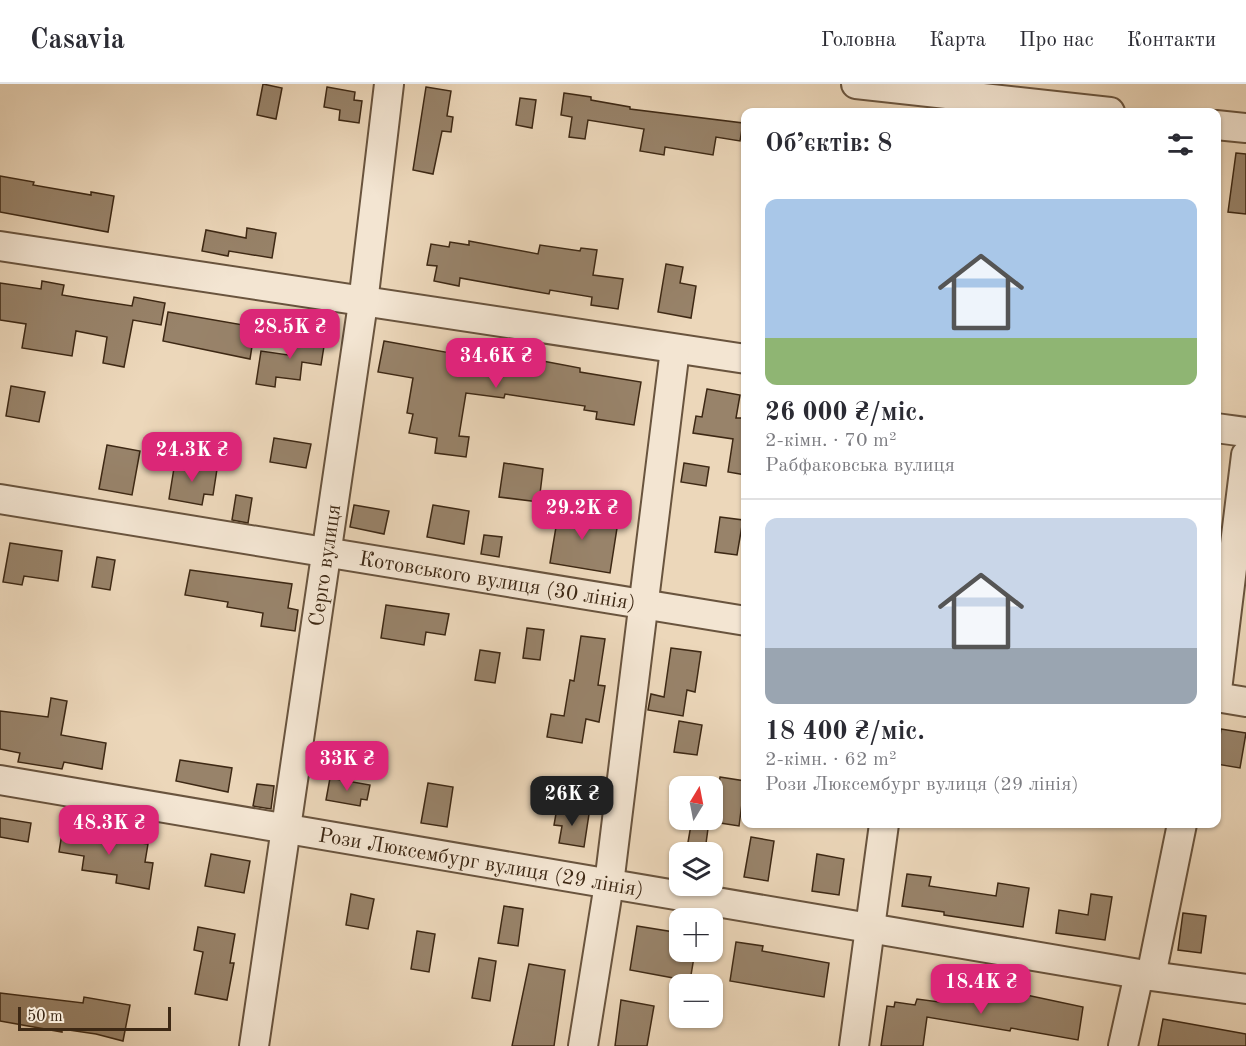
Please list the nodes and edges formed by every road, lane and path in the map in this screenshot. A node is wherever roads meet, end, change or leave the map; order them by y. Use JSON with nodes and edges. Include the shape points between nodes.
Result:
{"nodes":[{"id":1,"x":389,"y":84,"type":"edge"},
{"id":2,"x":856,"y":84,"type":"edge"},
{"id":3,"x":974,"y":98,"type":"edge"},
{"id":4,"x":1071,"y":108,"type":"edge"},
{"id":5,"x":1221,"y":126,"type":"edge"},
{"id":6,"x":1246,"y":128,"type":"edge"},
{"id":7,"x":0,"y":246,"type":"edge"},
{"id":8,"x":363,"y":303,"type":"junction"},
{"id":9,"x":675,"y":349,"type":"junction"},
{"id":10,"x":741,"y":358,"type":"edge"},
{"id":11,"x":1221,"y":429,"type":"edge"},
{"id":12,"x":1246,"y":432,"type":"edge"},
{"id":13,"x":1246,"y":455,"type":"edge"},
{"id":14,"x":0,"y":499,"type":"edge"},
{"id":15,"x":324,"y":552,"type":"junction"},
{"id":16,"x":642,"y":604,"type":"junction"},
{"id":17,"x":741,"y":620,"type":"edge"},
{"id":18,"x":1221,"y":664,"type":"edge"},
{"id":19,"x":1221,"y":699,"type":"edge"},
{"id":20,"x":1246,"y":702,"type":"edge"},
{"id":21,"x":0,"y":780,"type":"edge"},
{"id":22,"x":883,"y":828,"type":"edge"},
{"id":23,"x":1181,"y":828,"type":"edge"},
{"id":24,"x":286,"y":829,"type":"junction"},
{"id":25,"x":609,"y":884,"type":"junction"},
{"id":26,"x":870,"y":928,"type":"junction"},
{"id":27,"x":1145,"y":975,"type":"junction"},
{"id":28,"x":1246,"y":989,"type":"edge"},
{"id":29,"x":254,"y":1046,"type":"edge"},
{"id":30,"x":583,"y":1046,"type":"edge"},
{"id":31,"x":854,"y":1046,"type":"edge"},
{"id":32,"x":1123,"y":1046,"type":"edge"}],
"edges":[{"from":1,"to":8,"type":"street","name":"Серго вулиця"},
{"from":2,"to":3,"type":"street"},
{"from":3,"to":4,"type":"street"},
{"from":5,"to":6,"type":"street"},
{"from":7,"to":8,"type":"street"},
{"from":8,"to":9,"type":"street"},
{"from":8,"to":15,"type":"street","name":"Серго вулиця"},
{"from":9,"to":10,"type":"street"},
{"from":9,"to":16,"type":"street"},
{"from":11,"to":12,"type":"street"},
{"from":13,"to":18,"type":"street"},
{"from":14,"to":15,"type":"street","name":"Котовського вулиця (30 лiнiя)"},
{"from":15,"to":16,"type":"street","name":"Котовського вулиця (30 лiнiя)"},
{"from":15,"to":24,"type":"street","name":"Серго вулиця"},
{"from":16,"to":17,"type":"street","name":"Котовського вулиця (30 лiнiя)"},
{"from":16,"to":25,"type":"street"},
{"from":19,"to":20,"type":"street"},
{"from":21,"to":24,"type":"street","name":"Рози Люксембург вулиця (29 лiнiя)"},
{"from":22,"to":26,"type":"street"},
{"from":23,"to":27,"type":"street"},
{"from":24,"to":25,"type":"street","name":"Рози Люксембург вулиця (29 лiнiя)"},
{"from":24,"to":29,"type":"street","name":"Серго вулиця"},
{"from":25,"to":26,"type":"street","name":"Рози Люксембург вулиця (29 лiнiя)"},
{"from":25,"to":30,"type":"street"},
{"from":26,"to":27,"type":"street","name":"Рози Люксембург вулиця (29 лiнiя)"},
{"from":26,"to":31,"type":"street"},
{"from":27,"to":28,"type":"street","name":"Рози Люксембург вулиця (29 лiнiя)"},
{"from":27,"to":32,"type":"street"}]}
